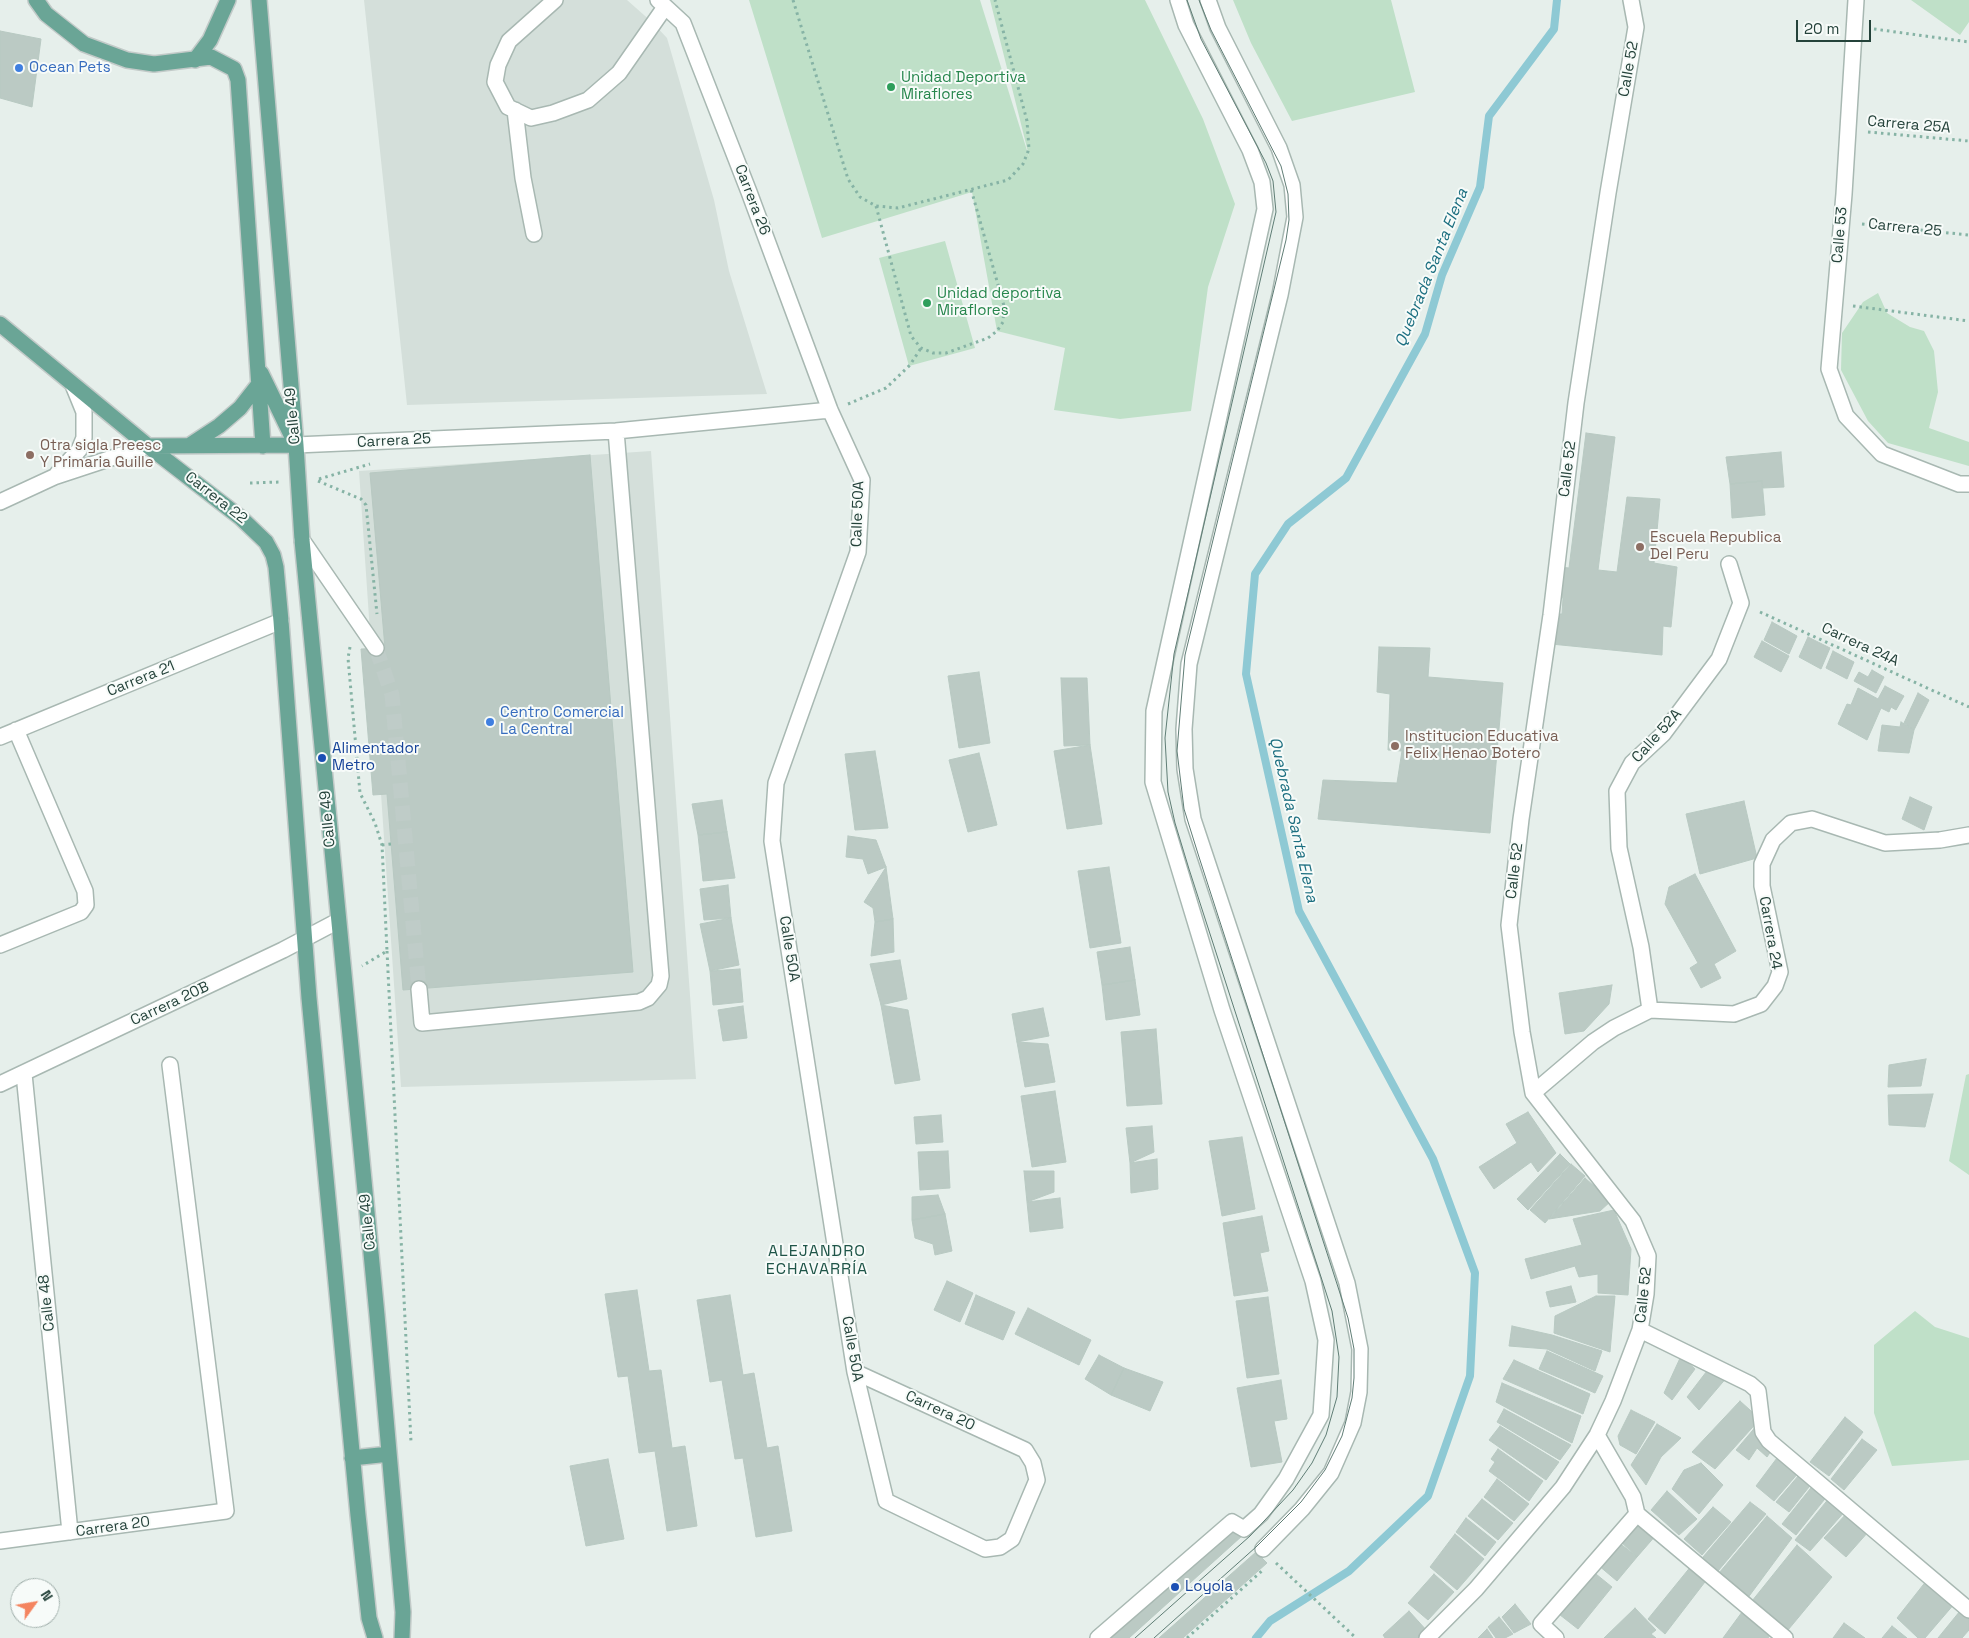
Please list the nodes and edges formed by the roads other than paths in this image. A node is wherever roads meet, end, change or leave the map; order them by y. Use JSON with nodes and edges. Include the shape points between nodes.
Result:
{"nodes":[{"id":1,"x":36,"y":0,"type":"edge"},
{"id":2,"x":228,"y":0,"type":"edge"},
{"id":3,"x":259,"y":0,"type":"edge"},
{"id":4,"x":555,"y":0,"type":"edge"},
{"id":5,"x":1178,"y":0,"type":"edge"},
{"id":6,"x":1208,"y":0,"type":"edge"},
{"id":7,"x":1631,"y":0,"type":"edge"},
{"id":8,"x":1856,"y":0,"type":"edge"},
{"id":9,"x":661,"y":3,"type":"edge"},
{"id":10,"x":194,"y":60,"type":"junction"},
{"id":11,"x":515,"y":110,"type":"junction"},
{"id":12,"x":534,"y":234,"type":"dead end"},
{"id":13,"x":0,"y":324,"type":"edge"},
{"id":14,"x":257,"y":366,"type":"junction"},
{"id":15,"x":74,"y":385,"type":"junction"},
{"id":16,"x":258,"y":385,"type":"junction"},
{"id":17,"x":830,"y":410,"type":"junction"},
{"id":18,"x":616,"y":431,"type":"junction"},
{"id":19,"x":190,"y":445,"type":"junction"},
{"id":20,"x":148,"y":446,"type":"junction"},
{"id":21,"x":263,"y":446,"type":"junction"},
{"id":22,"x":296,"y":446,"type":"junction"},
{"id":23,"x":54,"y":477,"type":"junction"},
{"id":24,"x":1969,"y":484,"type":"edge"},
{"id":25,"x":0,"y":502,"type":"edge"},
{"id":26,"x":302,"y":540,"type":"junction"},
{"id":27,"x":1729,"y":564,"type":"dead end"},
{"id":28,"x":281,"y":621,"type":"junction"},
{"id":29,"x":376,"y":648,"type":"tunnel mouth"},
{"id":30,"x":16,"y":730,"type":"junction"},
{"id":31,"x":0,"y":737,"type":"edge"},
{"id":32,"x":1968,"y":833,"type":"edge"},
{"id":33,"x":338,"y":921,"type":"junction"},
{"id":34,"x":304,"y":940,"type":"junction"},
{"id":35,"x":0,"y":945,"type":"edge"},
{"id":36,"x":419,"y":989,"type":"tunnel mouth"},
{"id":37,"x":1650,"y":1010,"type":"junction"},
{"id":38,"x":170,"y":1065,"type":"dead end"},
{"id":39,"x":24,"y":1074,"type":"junction"},
{"id":40,"x":0,"y":1084,"type":"edge"},
{"id":41,"x":1533,"y":1093,"type":"junction"},
{"id":42,"x":1640,"y":1330,"type":"junction"},
{"id":43,"x":855,"y":1372,"type":"junction"},
{"id":44,"x":1597,"y":1435,"type":"junction"},
{"id":45,"x":389,"y":1454,"type":"junction"},
{"id":46,"x":352,"y":1458,"type":"junction"},
{"id":47,"x":886,"y":1501,"type":"joint"},
{"id":48,"x":1637,"y":1514,"type":"junction"},
{"id":49,"x":70,"y":1532,"type":"junction"},
{"id":50,"x":0,"y":1541,"type":"edge"},
{"id":51,"x":1263,"y":1549,"type":"dead end"},
{"id":52,"x":1969,"y":1610,"type":"edge"},
{"id":53,"x":375,"y":1638,"type":"edge"},
{"id":54,"x":402,"y":1638,"type":"edge"},
{"id":55,"x":1098,"y":1638,"type":"edge"},
{"id":56,"x":1426,"y":1638,"type":"edge"},
{"id":57,"x":1556,"y":1638,"type":"edge"},
{"id":58,"x":1785,"y":1638,"type":"edge"}],
"edges":[{"from":1,"to":10,"type":"main road","via":[[46,14],[84,44],[119,57],[154,64]]},
{"from":2,"to":10,"type":"main road","via":[[210,40]]},
{"from":3,"to":22,"type":"main road","name":"Calle 49"},
{"from":4,"to":11,"type":"street","via":[[509,41],[498,65],[495,82],[508,107]]},
{"from":5,"to":55,"type":"street","via":[[1186,25],[1250,150],[1262,182],[1266,209],[1154,711],[1153,782],[1222,1010],[1313,1281],[1326,1340],[1321,1415],[1286,1479],[1261,1514],[1244,1529],[1232,1522]]},
{"from":6,"to":51,"type":"street","via":[[1218,28],[1279,148],[1292,185],[1296,217],[1278,304],[1189,664],[1184,729],[1186,770],[1193,818],[1347,1283],[1360,1349],[1359,1392],[1353,1423],[1331,1473]]},
{"from":7,"to":41,"type":"street","name":"Calle 52","via":[[1636,28],[1576,403],[1551,615],[1508,924]]},
{"from":8,"to":24,"type":"street","name":"Calle 53","via":[[1829,369],[1846,416],[1882,454],[1959,484]]},
{"from":9,"to":11,"type":"street","via":[[619,73],[588,100],[531,118]]},
{"from":9,"to":17,"type":"street","name":"Carrera 26","via":[[683,23]]},
{"from":10,"to":14,"type":"main road","via":[[211,57],[234,69],[238,80]]},
{"from":11,"to":12,"type":"street"},
{"from":13,"to":15,"type":"main road"},
{"from":14,"to":16,"type":"main road"},
{"from":14,"to":22,"type":"main road"},
{"from":15,"to":20,"type":"main road"},
{"from":15,"to":23,"type":"street","via":[[84,412],[84,438],[79,450]]},
{"from":16,"to":19,"type":"main road","via":[[240,408]]},
{"from":16,"to":21,"type":"main road"},
{"from":17,"to":18,"type":"street","name":"Carrera 25"},
{"from":17,"to":43,"type":"street","name":"Calle 50A","via":[[862,480],[858,552],[776,782],[772,841]]},
{"from":18,"to":22,"type":"street","name":"Carrera 25"},
{"from":18,"to":36,"type":"street","via":[[659,985],[648,998],[639,1002],[422,1023]]},
{"from":19,"to":20,"type":"main road","name":"Carrera 25"},
{"from":19,"to":21,"type":"main road","name":"Carrera 25"},
{"from":20,"to":23,"type":"street"},
{"from":20,"to":28,"type":"main road","name":"Carrera 22","via":[[256,530],[266,542],[276,567]]},
{"from":21,"to":22,"type":"main road","name":"Carrera 25"},
{"from":22,"to":26,"type":"main road","name":"Calle 49"},
{"from":23,"to":25,"type":"street"},
{"from":26,"to":29,"type":"street"},
{"from":26,"to":33,"type":"main road","name":"Calle 49"},
{"from":27,"to":37,"type":"street","name":"Calle 52A","via":[[1741,603],[1719,660],[1663,734],[1632,763],[1617,791],[1619,848],[1641,947]]},
{"from":28,"to":30,"type":"street","name":"Carrera 21"},
{"from":28,"to":34,"type":"main road"},
{"from":30,"to":31,"type":"street","name":"Carrera 21"},
{"from":30,"to":35,"type":"street","via":[[85,892],[86,904],[81,912]]},
{"from":32,"to":37,"type":"street","name":"Carrera 24","via":[[1940,840],[1885,843],[1812,819],[1791,823],[1773,840],[1762,864],[1762,886],[1780,972],[1770,994],[1762,1004],[1734,1014]]},
{"from":33,"to":34,"type":"street","name":"Carrera 20B"},
{"from":33,"to":45,"type":"main road","name":"Calle 49"},
{"from":34,"to":39,"type":"street","name":"Carrera 20B"},
{"from":34,"to":46,"type":"main road"},
{"from":37,"to":41,"type":"street","name":"Carrera 24","via":[[1594,1042]]},
{"from":38,"to":49,"type":"street","name":"Carrera 20","via":[[226,1512]]},
{"from":39,"to":40,"type":"street","name":"Carrera 20B"},
{"from":39,"to":49,"type":"street","name":"Calle 48"},
{"from":41,"to":42,"type":"street","name":"Calle 52","via":[[1619,1201],[1641,1236],[1648,1256]]},
{"from":42,"to":44,"type":"street","name":"Calle 52"},
{"from":42,"to":52,"type":"street","via":[[1758,1390],[1764,1432],[1770,1442]]},
{"from":43,"to":47,"type":"street","name":"Calle 50A"},
{"from":43,"to":47,"type":"street","name":"Carrera 20","via":[[1025,1450],[1033,1463],[1036,1480],[1012,1539],[1000,1547],[984,1549]]},
{"from":44,"to":48,"type":"street","via":[[1633,1497]]},
{"from":44,"to":56,"type":"street","name":"Calle 52","via":[[1563,1487],[1476,1589]]},
{"from":45,"to":46,"type":"main road"},
{"from":45,"to":54,"type":"main road","name":"Calle 49","via":[[403,1612]]},
{"from":46,"to":53,"type":"main road","via":[[369,1618]]},
{"from":48,"to":57,"type":"street","via":[[1540,1624]]},
{"from":48,"to":58,"type":"street"},
{"from":49,"to":50,"type":"street","name":"Carrera 20"}]}
